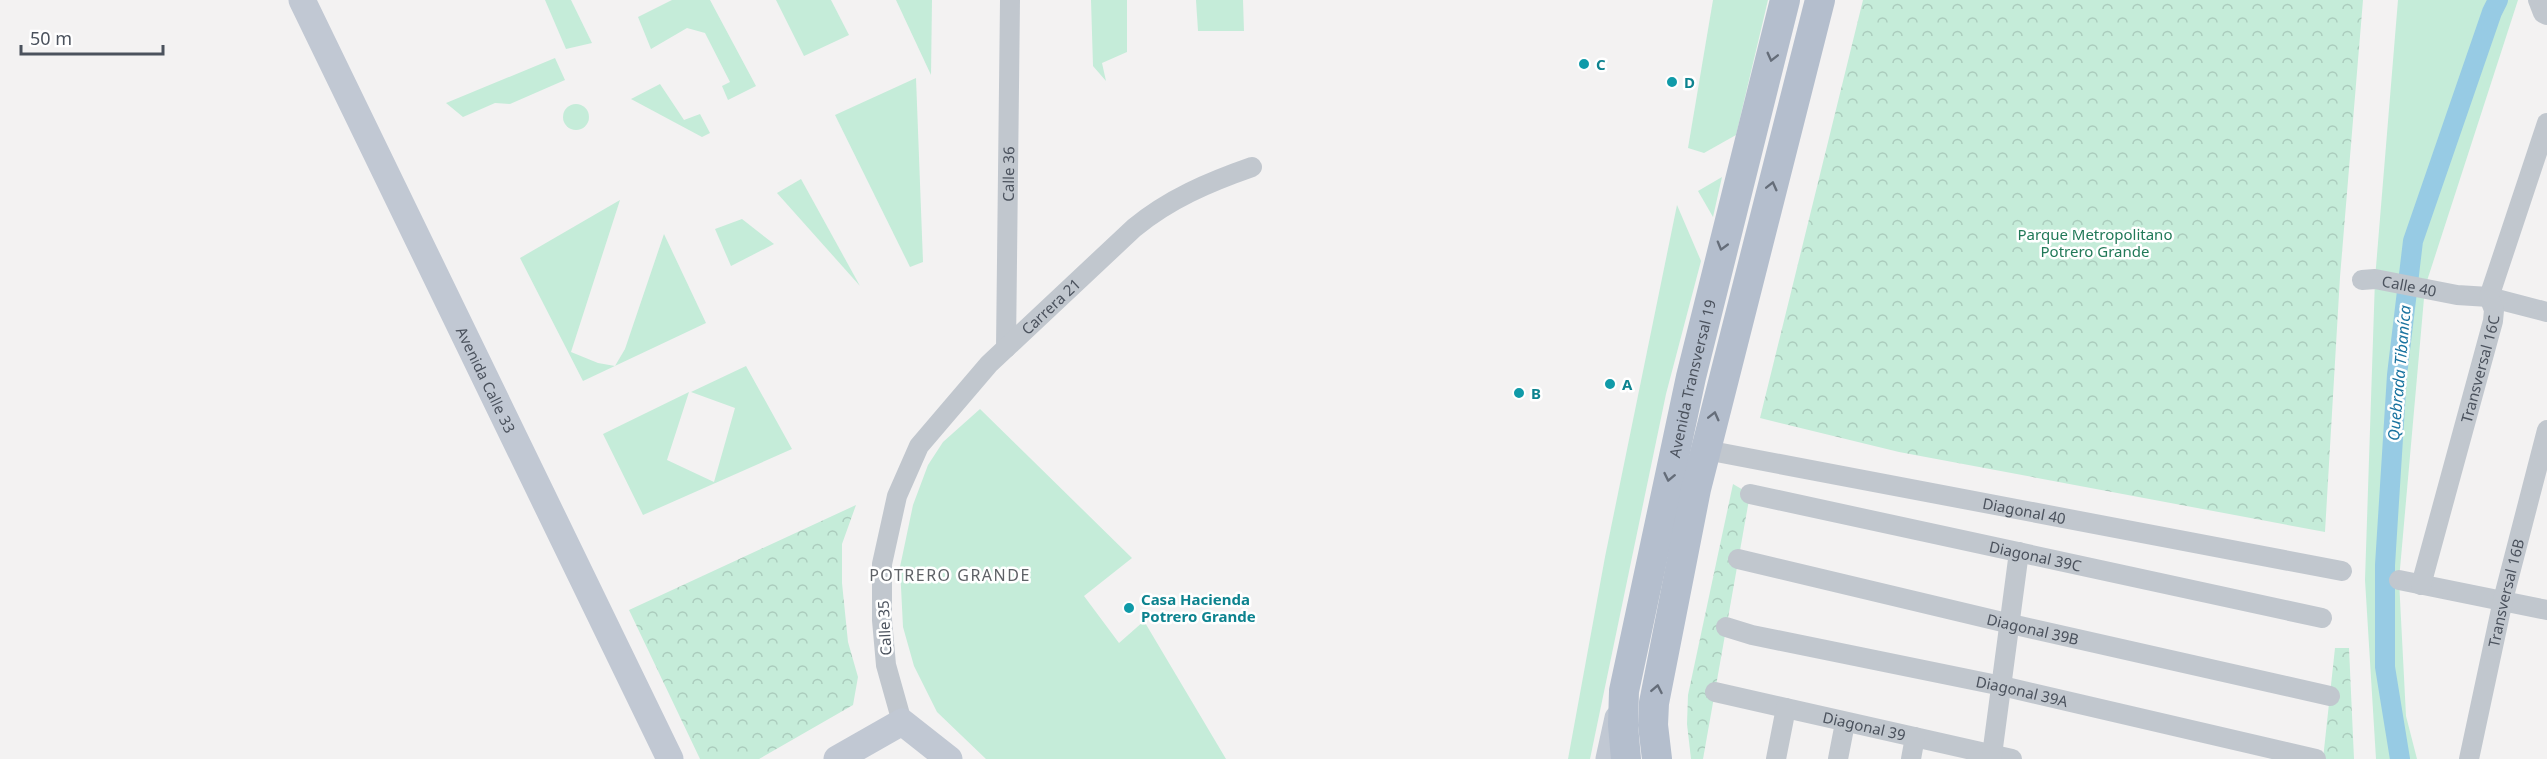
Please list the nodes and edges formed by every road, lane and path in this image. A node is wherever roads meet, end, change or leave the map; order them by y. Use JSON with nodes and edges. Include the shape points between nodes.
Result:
{"nodes":[{"id":1,"x":302,"y":0,"type":"edge"},
{"id":2,"x":1010,"y":0,"type":"edge"},
{"id":3,"x":1785,"y":0,"type":"edge"},
{"id":4,"x":1820,"y":0,"type":"edge"},
{"id":5,"x":2538,"y":0,"type":"edge"},
{"id":6,"x":2547,"y":15,"type":"edge"},
{"id":7,"x":2546,"y":127,"type":"edge"},
{"id":8,"x":1252,"y":167,"type":"dead end"},
{"id":9,"x":2368,"y":280,"type":"dead end"},
{"id":10,"x":2489,"y":297,"type":"junction"},
{"id":11,"x":2547,"y":312,"type":"edge"},
{"id":12,"x":1006,"y":348,"type":"junction"},
{"id":13,"x":2547,"y":430,"type":"edge"},
{"id":14,"x":1706,"y":450,"type":"junction"},
{"id":15,"x":1750,"y":494,"type":"dead end"},
{"id":16,"x":897,"y":496,"type":"joint"},
{"id":17,"x":2019,"y":552,"type":"junction"},
{"id":18,"x":1738,"y":559,"type":"dead end"},
{"id":19,"x":2342,"y":571,"type":"dead end"},
{"id":20,"x":2399,"y":580,"type":"dead end"},
{"id":21,"x":2421,"y":585,"type":"junction"},
{"id":22,"x":2503,"y":600,"type":"junction"},
{"id":23,"x":2547,"y":610,"type":"edge"},
{"id":24,"x":2322,"y":618,"type":"dead end"},
{"id":25,"x":2011,"y":624,"type":"junction"},
{"id":26,"x":1726,"y":627,"type":"dead end"},
{"id":27,"x":2002,"y":686,"type":"junction"},
{"id":28,"x":1624,"y":691,"type":"junction"},
{"id":29,"x":1715,"y":692,"type":"dead end"},
{"id":30,"x":2330,"y":696,"type":"dead end"},
{"id":31,"x":1786,"y":708,"type":"junction"},
{"id":32,"x":902,"y":722,"type":"junction"},
{"id":33,"x":1845,"y":723,"type":"junction"},
{"id":34,"x":1915,"y":737,"type":"junction"},
{"id":35,"x":1656,"y":753,"type":"edge"},
{"id":36,"x":1992,"y":755,"type":"junction"},
{"id":37,"x":670,"y":759,"type":"edge"},
{"id":38,"x":837,"y":759,"type":"edge"},
{"id":39,"x":950,"y":759,"type":"edge"},
{"id":40,"x":1609,"y":759,"type":"edge"},
{"id":41,"x":1626,"y":759,"type":"edge"},
{"id":42,"x":1776,"y":759,"type":"edge"},
{"id":43,"x":1838,"y":759,"type":"edge"},
{"id":44,"x":1911,"y":759,"type":"edge"},
{"id":45,"x":2012,"y":759,"type":"edge"},
{"id":46,"x":2316,"y":759,"type":"edge"},
{"id":47,"x":2469,"y":759,"type":"edge"}],
"edges":[{"from":1,"to":37,"type":"main road","name":"Avenida Calle 33"},
{"from":2,"to":12,"type":"street","name":"Calle 36"},
{"from":3,"to":28,"type":"main road","name":"Avenida Transversal 19","one_way":true,"via":[[1693,366]]},
{"from":14,"to":4,"type":"main road","name":"Avenida Transversal 19","one_way":true},
{"from":5,"to":6,"type":"street"},
{"from":7,"to":10,"type":"street","name":"Transversal 16C"},
{"from":8,"to":12,"type":"street","name":"Carrera 21","via":[[1186,194],[1150,215]]},
{"from":9,"to":10,"type":"street","name":"Calle 40"},
{"from":10,"to":11,"type":"street","name":"Calle 40"},
{"from":10,"to":21,"type":"street","name":"Transversal 16C","via":[[2493,321]]},
{"from":12,"to":16,"type":"street","name":"Carrera 21","via":[[919,446]]},
{"from":13,"to":22,"type":"street","name":"Transversal 16B"},
{"from":14,"to":19,"type":"street","name":"Diagonal 40"},
{"from":35,"to":14,"type":"main road","name":"Avenida Transversal 19","one_way":true,"via":[[1654,703]]},
{"from":15,"to":17,"type":"street","name":"Diagonal 39C"},
{"from":16,"to":32,"type":"street","name":"Calle 35","via":[[882,564],[882,620],[886,665]]},
{"from":17,"to":24,"type":"street","name":"Diagonal 39C"},
{"from":17,"to":25,"type":"street"},
{"from":18,"to":25,"type":"street","name":"Diagonal 39B"},
{"from":20,"to":21,"type":"street"},
{"from":21,"to":22,"type":"street"},
{"from":22,"to":23,"type":"street"},
{"from":22,"to":47,"type":"street","name":"Transversal 16B"},
{"from":25,"to":27,"type":"street"},
{"from":25,"to":30,"type":"street","name":"Diagonal 39B"},
{"from":26,"to":27,"type":"street","name":"Diagonal 39A"},
{"from":27,"to":36,"type":"street"},
{"from":27,"to":46,"type":"street","name":"Diagonal 39A"},
{"from":28,"to":40,"type":"main road"},
{"from":28,"to":41,"type":"main road","name":"Avenida Transversal 19"},
{"from":29,"to":31,"type":"street","name":"Diagonal 39"},
{"from":31,"to":33,"type":"street","name":"Diagonal 39"},
{"from":31,"to":42,"type":"street"},
{"from":32,"to":38,"type":"main road"},
{"from":32,"to":39,"type":"main road"},
{"from":33,"to":34,"type":"street","name":"Diagonal 39"},
{"from":33,"to":43,"type":"street"},
{"from":34,"to":36,"type":"street","name":"Diagonal 39"},
{"from":34,"to":44,"type":"street"},
{"from":36,"to":45,"type":"street","name":"Diagonal 39"}]}
